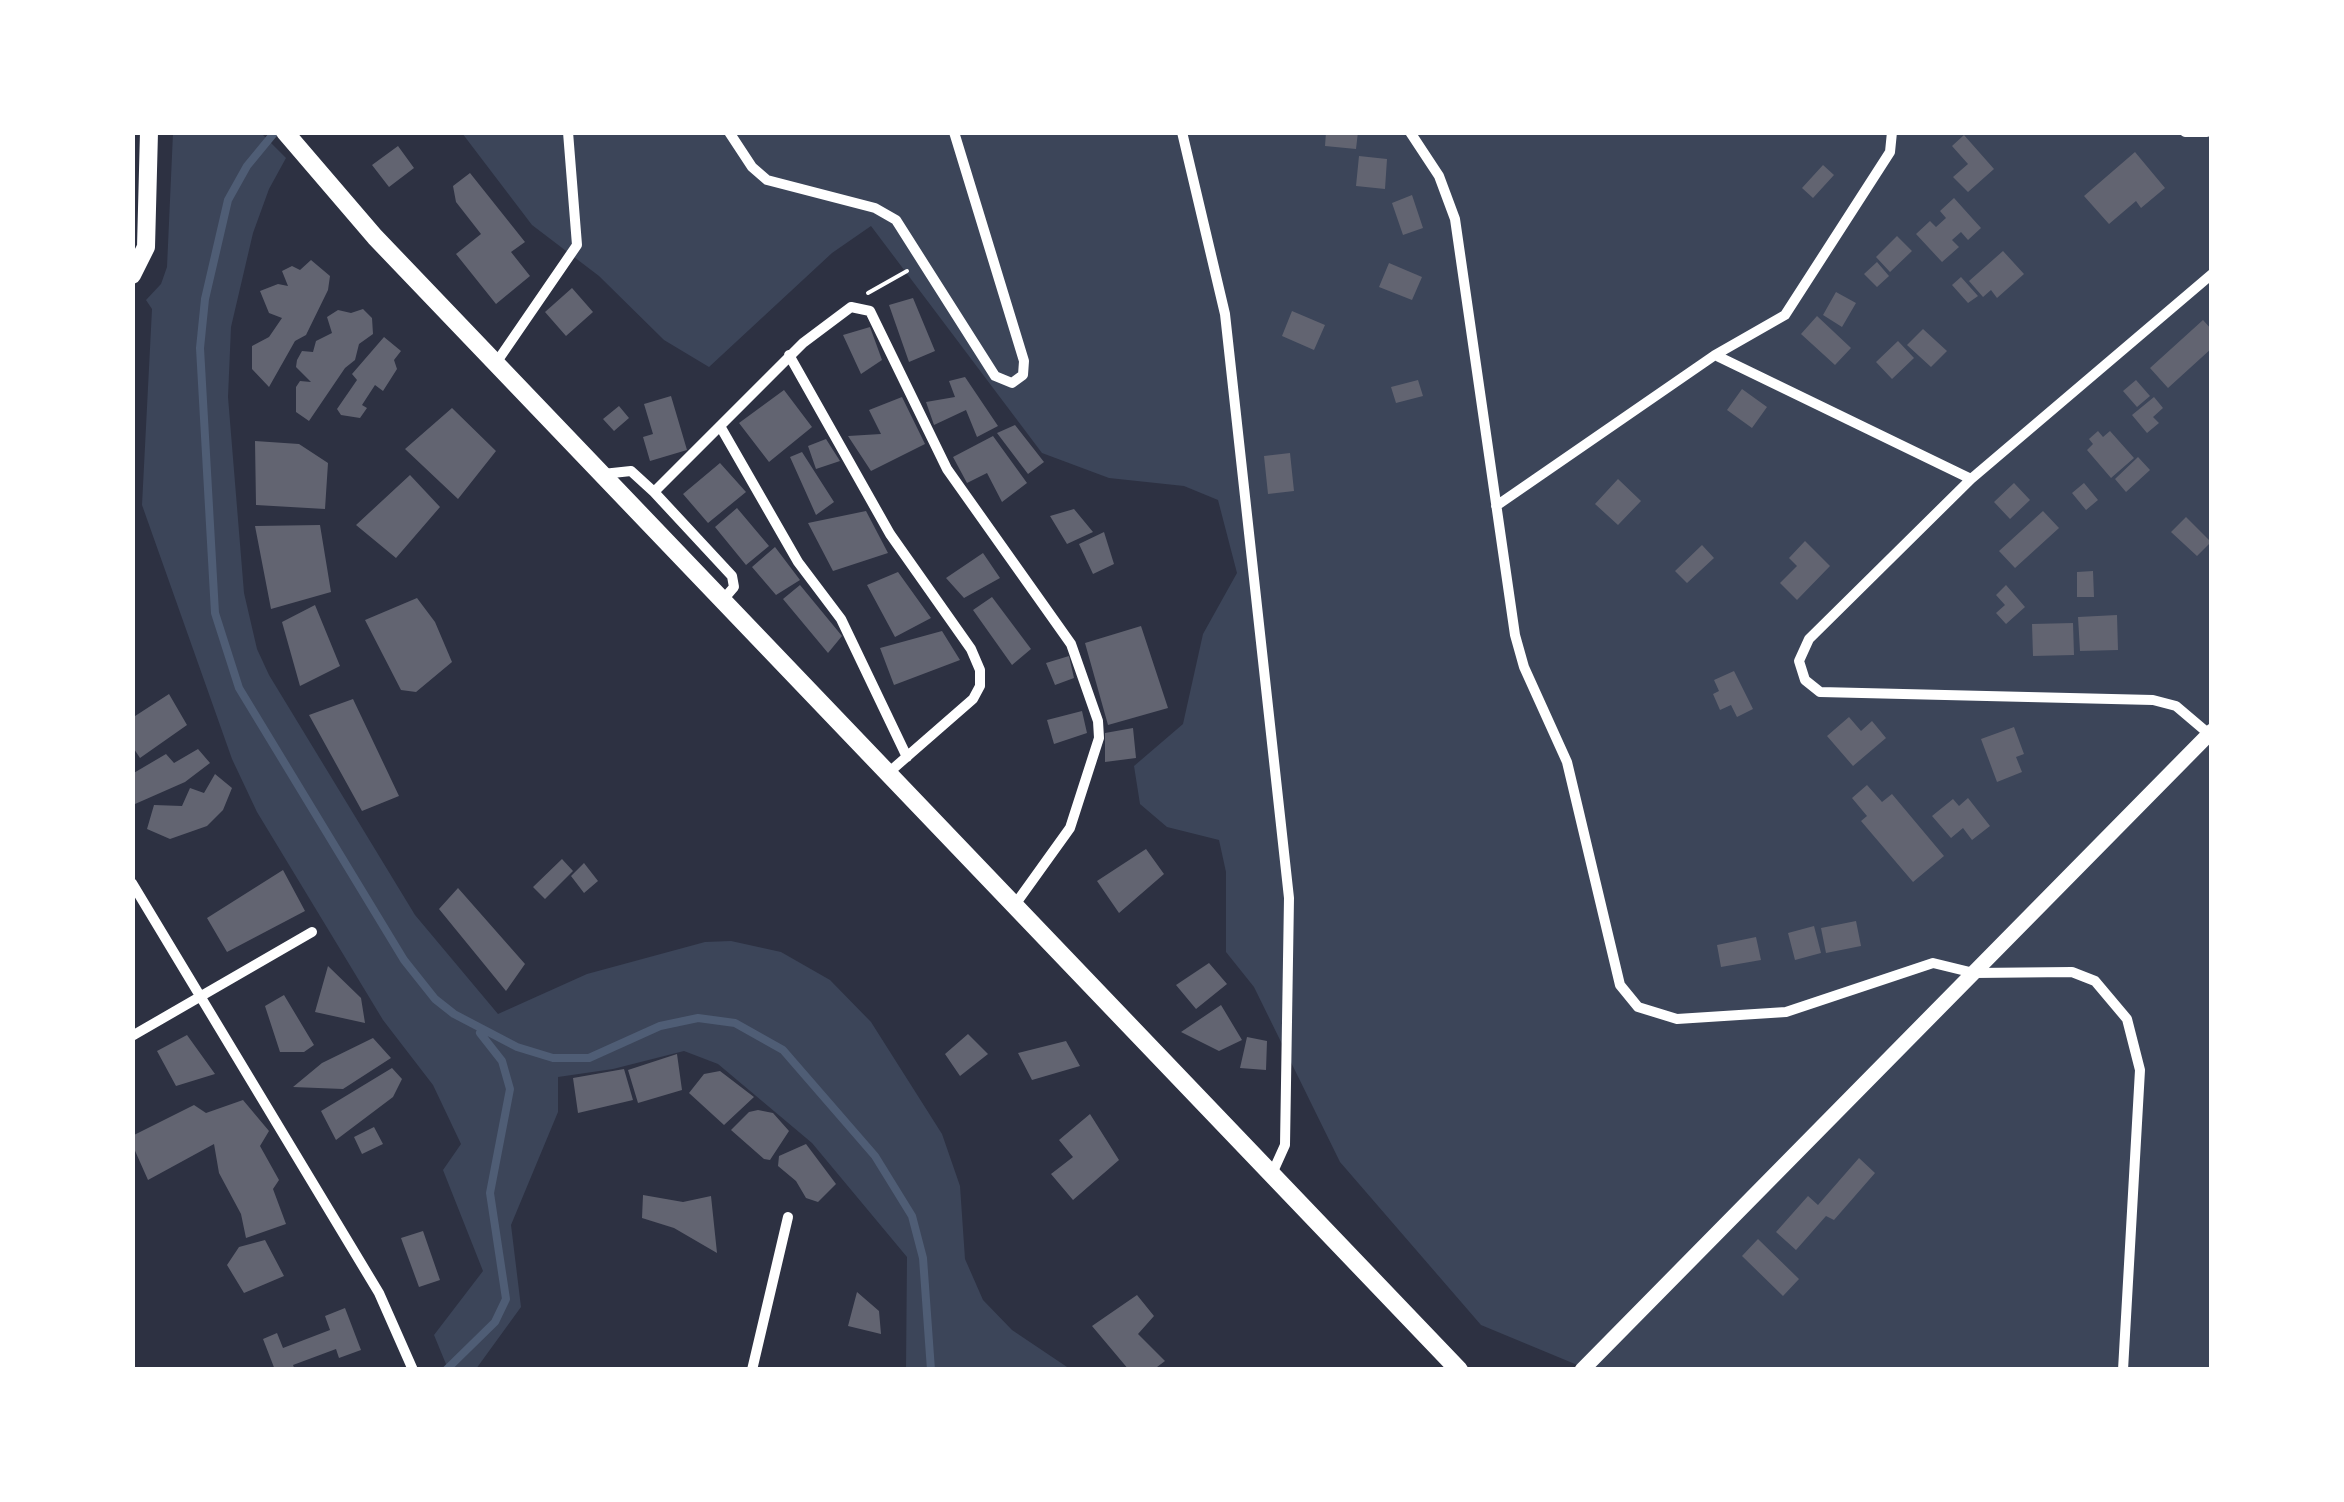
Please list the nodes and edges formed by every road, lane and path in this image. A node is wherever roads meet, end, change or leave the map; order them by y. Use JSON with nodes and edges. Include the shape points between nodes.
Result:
{"nodes":[{"id":1,"x":149,"y":132,"type":"edge"},
{"id":2,"x":568,"y":132,"type":"edge"},
{"id":3,"x":729,"y":132,"type":"edge"},
{"id":4,"x":954,"y":132,"type":"edge"},
{"id":5,"x":1182,"y":132,"type":"edge"},
{"id":6,"x":1410,"y":132,"type":"edge"},
{"id":7,"x":1892,"y":132,"type":"edge"},
{"id":8,"x":2185,"y":132,"type":"edge"},
{"id":9,"x":2207,"y":132,"type":"edge"},
{"id":10,"x":292,"y":139,"type":"edge"},
{"id":11,"x":924,"y":263,"type":"junction"},
{"id":12,"x":2212,"y":274,"type":"edge"},
{"id":13,"x":132,"y":275,"type":"edge"},
{"id":14,"x":859,"y":305,"type":"junction"},
{"id":15,"x":789,"y":355,"type":"junction"},
{"id":16,"x":1715,"y":355,"type":"junction"},
{"id":17,"x":496,"y":363,"type":"junction"},
{"id":18,"x":720,"y":426,"type":"junction"},
{"id":19,"x":602,"y":475,"type":"junction"},
{"id":20,"x":1971,"y":479,"type":"junction"},
{"id":21,"x":654,"y":492,"type":"junction"},
{"id":22,"x":1496,"y":506,"type":"junction"},
{"id":23,"x":722,"y":600,"type":"junction"},
{"id":24,"x":2210,"y":732,"type":"edge"},
{"id":25,"x":907,"y":756,"type":"junction"},
{"id":26,"x":887,"y":774,"type":"junction"},
{"id":27,"x":132,"y":883,"type":"edge"},
{"id":28,"x":1014,"y":906,"type":"junction"},
{"id":29,"x":312,"y":932,"type":"dead end"},
{"id":30,"x":1974,"y":974,"type":"junction"},
{"id":31,"x":200,"y":996,"type":"junction"},
{"id":32,"x":132,"y":1036,"type":"edge"},
{"id":33,"x":1272,"y":1176,"type":"junction"},
{"id":34,"x":788,"y":1217,"type":"dead end"},
{"id":35,"x":413,"y":1370,"type":"edge"},
{"id":36,"x":752,"y":1370,"type":"edge"},
{"id":37,"x":1459,"y":1370,"type":"edge"},
{"id":38,"x":1582,"y":1370,"type":"edge"},
{"id":39,"x":2122,"y":1370,"type":"edge"}],
"edges":[{"from":1,"to":13,"type":"main road","via":[[146,247]]},
{"from":2,"to":17,"type":"street","via":[[577,244]]},
{"from":3,"to":11,"type":"street","via":[[768,180],[889,215]]},
{"from":4,"to":11,"type":"street","via":[[1024,362],[1020,379],[1006,383],[995,376]]},
{"from":5,"to":33,"type":"street","via":[[1226,328],[1288,898],[1284,1145]]},
{"from":6,"to":22,"type":"street","via":[[1439,176],[1455,219]]},
{"from":7,"to":16,"type":"street","via":[[1890,152],[1792,308]]},
{"from":8,"to":9,"type":"street"},
{"from":10,"to":17,"type":"main road"},
{"from":11,"to":14,"type":"path","via":[[872,290]]},
{"from":12,"to":20,"type":"street"},
{"from":14,"to":15,"type":"street"},
{"from":14,"to":28,"type":"street","via":[[872,315],[947,469],[1071,644],[1098,721],[1099,738],[1070,828]]},
{"from":15,"to":18,"type":"street"},
{"from":15,"to":25,"type":"street","via":[[890,534],[978,662],[980,686],[973,699]]},
{"from":16,"to":20,"type":"street"},
{"from":16,"to":22,"type":"street"},
{"from":17,"to":19,"type":"main road"},
{"from":18,"to":21,"type":"street"},
{"from":18,"to":25,"type":"street","via":[[798,562],[841,619]]},
{"from":19,"to":21,"type":"street","via":[[631,471]]},
{"from":19,"to":23,"type":"main road"},
{"from":20,"to":24,"type":"street","via":[[1804,645],[1800,670],[1811,688],[1830,694],[2153,700],[2176,706]]},
{"from":21,"to":23,"type":"street","via":[[732,576],[734,586]]},
{"from":22,"to":30,"type":"street","via":[[1519,651],[1567,762],[1612,960],[1628,997],[1663,1018],[1738,1018],[1802,1007],[1924,964]]},
{"from":23,"to":26,"type":"main road"},
{"from":24,"to":30,"type":"street"},
{"from":25,"to":26,"type":"street"},
{"from":26,"to":28,"type":"main road"},
{"from":27,"to":31,"type":"street"},
{"from":28,"to":33,"type":"main road"},
{"from":29,"to":31,"type":"street"},
{"from":30,"to":38,"type":"street"},
{"from":30,"to":39,"type":"street","via":[[2084,975],[2114,998],[2133,1031],[2140,1070]]},
{"from":31,"to":32,"type":"street"},
{"from":31,"to":35,"type":"street","via":[[379,1293]]},
{"from":33,"to":37,"type":"main road"},
{"from":34,"to":36,"type":"street"}]}
